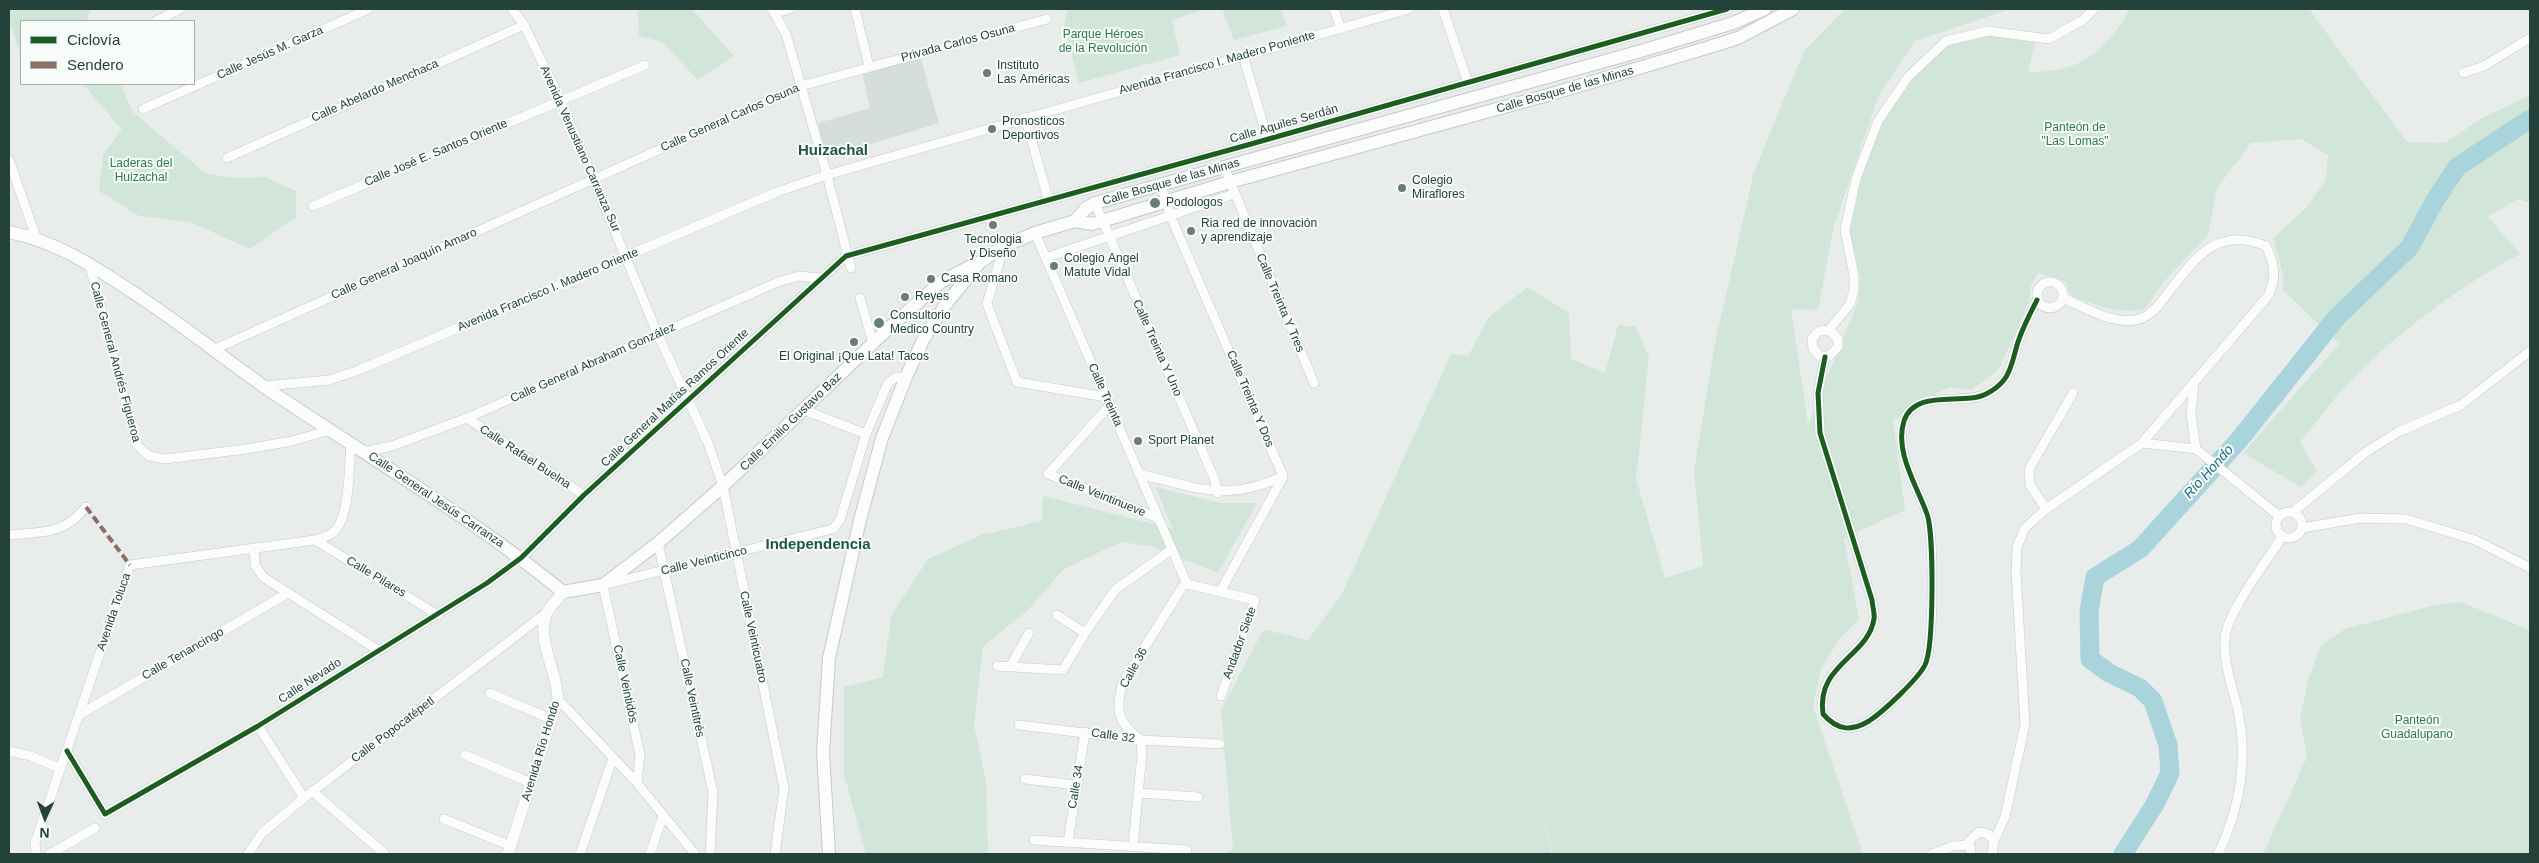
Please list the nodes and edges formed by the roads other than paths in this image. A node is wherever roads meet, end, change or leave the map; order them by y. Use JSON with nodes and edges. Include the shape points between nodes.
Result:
{"nodes":[{"id":1,"x":180,"y":9,"type":"edge"},
{"id":2,"x":369,"y":9,"type":"edge"},
{"id":3,"x":512,"y":9,"type":"edge"},
{"id":4,"x":790,"y":9,"type":"edge"},
{"id":5,"x":855,"y":9,"type":"edge"},
{"id":6,"x":1334,"y":9,"type":"edge"},
{"id":7,"x":1409,"y":9,"type":"edge"},
{"id":8,"x":1443,"y":9,"type":"edge"},
{"id":9,"x":1727,"y":9,"type":"edge"},
{"id":10,"x":1765,"y":9,"type":"edge"},
{"id":11,"x":1793,"y":9,"type":"edge"},
{"id":12,"x":2094,"y":9,"type":"edge"},
{"id":13,"x":773,"y":11,"type":"edge"},
{"id":14,"x":1047,"y":19,"type":"dead end"},
{"id":15,"x":158,"y":20,"type":"edge"},
{"id":16,"x":524,"y":25,"type":"junction"},
{"id":17,"x":1341,"y":28,"type":"junction"},
{"id":18,"x":2530,"y":38,"type":"edge"},
{"id":19,"x":1243,"y":56,"type":"junction"},
{"id":20,"x":645,"y":65,"type":"dead end"},
{"id":21,"x":869,"y":66,"type":"junction"},
{"id":22,"x":2463,"y":72,"type":"dead end"},
{"id":23,"x":1468,"y":82,"type":"junction"},
{"id":24,"x":801,"y":86,"type":"junction"},
{"id":25,"x":560,"y":99,"type":"junction"},
{"id":26,"x":143,"y":109,"type":"dead end"},
{"id":27,"x":1025,"y":117,"type":"junction"},
{"id":28,"x":1268,"y":140,"type":"junction"},
{"id":29,"x":227,"y":158,"type":"dead end"},
{"id":30,"x":9,"y":160,"type":"edge"},
{"id":31,"x":1224,"y":167,"type":"junction"},
{"id":32,"x":827,"y":175,"type":"junction"},
{"id":33,"x":594,"y":179,"type":"junction"},
{"id":34,"x":1161,"y":184,"type":"junction"},
{"id":35,"x":1232,"y":188,"type":"junction"},
{"id":36,"x":1048,"y":198,"type":"junction"},
{"id":37,"x":1166,"y":201,"type":"junction"},
{"id":38,"x":1095,"y":203,"type":"junction"},
{"id":39,"x":313,"y":206,"type":"dead end"},
{"id":40,"x":1170,"y":215,"type":"junction"},
{"id":41,"x":1075,"y":221,"type":"junction"},
{"id":42,"x":1102,"y":221,"type":"junction"},
{"id":43,"x":9,"y":232,"type":"edge"},
{"id":44,"x":1035,"y":233,"type":"junction"},
{"id":45,"x":1109,"y":236,"type":"junction"},
{"id":46,"x":36,"y":238,"type":"junction"},
{"id":47,"x":1004,"y":246,"type":"junction"},
{"id":48,"x":626,"y":256,"type":"junction"},
{"id":49,"x":846,"y":256,"type":"junction"},
{"id":50,"x":1045,"y":258,"type":"junction"},
{"id":51,"x":980,"y":262,"type":"junction"},
{"id":52,"x":89,"y":263,"type":"junction"},
{"id":53,"x":851,"y":268,"type":"dead end"},
{"id":54,"x":820,"y":278,"type":"junction"},
{"id":55,"x":860,"y":298,"type":"dead end"},
{"id":56,"x":2063,"y":298,"type":"junction"},
{"id":57,"x":2037,"y":300,"type":"junction"},
{"id":58,"x":1829,"y":330,"type":"junction"},
{"id":59,"x":658,"y":335,"type":"junction"},
{"id":60,"x":873,"y":343,"type":"junction"},
{"id":61,"x":215,"y":349,"type":"junction"},
{"id":62,"x":2530,"y":351,"type":"edge"},
{"id":63,"x":1825,"y":357,"type":"junction"},
{"id":64,"x":906,"y":377,"type":"junction"},
{"id":65,"x":1314,"y":383,"type":"dead end"},
{"id":66,"x":2194,"y":385,"type":"junction"},
{"id":67,"x":265,"y":386,"type":"junction"},
{"id":68,"x":2073,"y":393,"type":"dead end"},
{"id":69,"x":688,"y":400,"type":"junction"},
{"id":70,"x":1108,"y":401,"type":"junction"},
{"id":71,"x":804,"y":410,"type":"junction"},
{"id":72,"x":467,"y":418,"type":"junction"},
{"id":73,"x":330,"y":430,"type":"junction"},
{"id":74,"x":866,"y":434,"type":"junction"},
{"id":75,"x":2142,"y":443,"type":"junction"},
{"id":76,"x":351,"y":444,"type":"junction"},
{"id":77,"x":364,"y":452,"type":"junction"},
{"id":78,"x":2199,"y":452,"type":"junction"},
{"id":79,"x":1139,"y":474,"type":"junction"},
{"id":80,"x":1283,"y":476,"type":"junction"},
{"id":81,"x":723,"y":486,"type":"junction"},
{"id":82,"x":1218,"y":493,"type":"junction"},
{"id":83,"x":584,"y":495,"type":"junction"},
{"id":84,"x":86,"y":507,"type":"dead end"},
{"id":85,"x":2046,"y":509,"type":"junction"},
{"id":86,"x":2293,"y":512,"type":"junction"},
{"id":87,"x":2276,"y":514,"type":"junction"},
{"id":88,"x":1158,"y":518,"type":"junction"},
{"id":89,"x":2302,"y":528,"type":"junction"},
{"id":90,"x":9,"y":535,"type":"edge"},
{"id":91,"x":2282,"y":537,"type":"junction"},
{"id":92,"x":315,"y":540,"type":"junction"},
{"id":93,"x":658,"y":543,"type":"junction"},
{"id":94,"x":254,"y":548,"type":"junction"},
{"id":95,"x":1172,"y":549,"type":"junction"},
{"id":96,"x":735,"y":553,"type":"junction"},
{"id":97,"x":520,"y":558,"type":"junction"},
{"id":98,"x":2530,"y":568,"type":"edge"},
{"id":99,"x":664,"y":570,"type":"junction"},
{"id":100,"x":1187,"y":584,"type":"junction"},
{"id":101,"x":603,"y":586,"type":"junction"},
{"id":102,"x":563,"y":592,"type":"junction"},
{"id":103,"x":1220,"y":592,"type":"junction"},
{"id":104,"x":288,"y":593,"type":"junction"},
{"id":105,"x":546,"y":613,"type":"junction"},
{"id":106,"x":438,"y":615,"type":"junction"},
{"id":107,"x":1057,"y":615,"type":"dead end"},
{"id":108,"x":1029,"y":633,"type":"dead end"},
{"id":109,"x":1085,"y":633,"type":"junction"},
{"id":110,"x":378,"y":650,"type":"junction"},
{"id":111,"x":997,"y":666,"type":"dead end"},
{"id":112,"x":1010,"y":667,"type":"junction"},
{"id":113,"x":490,"y":693,"type":"dead end"},
{"id":114,"x":1221,"y":696,"type":"dead end"},
{"id":115,"x":558,"y":699,"type":"junction"},
{"id":116,"x":79,"y":715,"type":"junction"},
{"id":117,"x":552,"y":719,"type":"junction"},
{"id":118,"x":1019,"y":725,"type":"dead end"},
{"id":119,"x":258,"y":726,"type":"junction"},
{"id":120,"x":1085,"y":732,"type":"junction"},
{"id":121,"x":1141,"y":740,"type":"junction"},
{"id":122,"x":1220,"y":744,"type":"dead end"},
{"id":123,"x":9,"y":751,"type":"edge"},
{"id":124,"x":67,"y":751,"type":"junction"},
{"id":125,"x":465,"y":755,"type":"dead end"},
{"id":126,"x":613,"y":758,"type":"junction"},
{"id":127,"x":61,"y":769,"type":"junction"},
{"id":128,"x":1024,"y":779,"type":"dead end"},
{"id":129,"x":531,"y":783,"type":"junction"},
{"id":130,"x":637,"y":784,"type":"junction"},
{"id":131,"x":1076,"y":786,"type":"junction"},
{"id":132,"x":312,"y":791,"type":"junction"},
{"id":133,"x":1139,"y":794,"type":"junction"},
{"id":134,"x":1198,"y":797,"type":"dead end"},
{"id":135,"x":304,"y":798,"type":"junction"},
{"id":136,"x":663,"y":816,"type":"junction"},
{"id":137,"x":444,"y":819,"type":"dead end"},
{"id":138,"x":95,"y":828,"type":"dead end"},
{"id":139,"x":1034,"y":840,"type":"dead end"},
{"id":140,"x":1994,"y":841,"type":"junction"},
{"id":141,"x":1068,"y":842,"type":"junction"},
{"id":142,"x":1133,"y":846,"type":"junction"},
{"id":143,"x":509,"y":850,"type":"edge"},
{"id":144,"x":1188,"y":850,"type":"dead end"},
{"id":145,"x":1969,"y":850,"type":"edge"},
{"id":146,"x":36,"y":854,"type":"edge"},
{"id":147,"x":50,"y":854,"type":"edge"},
{"id":148,"x":248,"y":854,"type":"edge"},
{"id":149,"x":384,"y":854,"type":"edge"},
{"id":150,"x":580,"y":854,"type":"edge"},
{"id":151,"x":650,"y":854,"type":"edge"},
{"id":152,"x":695,"y":854,"type":"edge"},
{"id":153,"x":710,"y":854,"type":"edge"},
{"id":154,"x":775,"y":854,"type":"edge"},
{"id":155,"x":829,"y":854,"type":"edge"},
{"id":156,"x":1932,"y":854,"type":"edge"},
{"id":157,"x":1992,"y":854,"type":"edge"},
{"id":158,"x":2218,"y":854,"type":"edge"}],
"edges":[{"from":1,"to":15,"type":"street"},
{"from":2,"to":26,"type":"street","name":"Calle Jesús M. Garza"},
{"from":3,"to":16,"type":"street","name":"Avenida Venustiano Carranza Sur"},
{"from":4,"to":13,"type":"street"},
{"from":5,"to":21,"type":"street"},
{"from":6,"to":17,"type":"street"},
{"from":7,"to":17,"type":"street","name":"Avenida Francisco I. Madero Poniente"},
{"from":8,"to":23,"type":"street"},
{"from":9,"to":23,"type":"street","name":"Calle Aquiles Serdán"},
{"from":10,"to":31,"type":"main road","name":"Calle Bosque de las Minas","via":[[1650,49]]},
{"from":11,"to":35,"type":"main road","name":"Calle Bosque de las Minas","via":[[1738,38]]},
{"from":12,"to":58,"type":"street","via":[[2083,20],[2049,39],[1988,31],[1946,41],[1908,77],[1878,120],[1856,179],[1845,230],[1854,290],[1850,304]]},
{"from":13,"to":24,"type":"street","via":[[786,34]]},
{"from":14,"to":21,"type":"street","name":"Privada Carlos Osuna"},
{"from":16,"to":25,"type":"street","name":"Avenida Venustiano Carranza Sur"},
{"from":16,"to":29,"type":"street","name":"Calle Abelardo Menchaca"},
{"from":17,"to":19,"type":"street","name":"Avenida Francisco I. Madero Poniente"},
{"from":18,"to":22,"type":"street","via":[[2484,66]]},
{"from":19,"to":27,"type":"street","name":"Avenida Francisco I. Madero Poniente"},
{"from":19,"to":28,"type":"street"},
{"from":20,"to":25,"type":"street","name":"Calle José E. Santos Oriente"},
{"from":21,"to":24,"type":"street","name":"Calle General Carlos Osuna"},
{"from":23,"to":28,"type":"street","name":"Calle Aquiles Serdán"},
{"from":24,"to":32,"type":"street"},
{"from":24,"to":33,"type":"street","name":"Calle General Carlos Osuna"},
{"from":25,"to":33,"type":"street","name":"Avenida Venustiano Carranza Sur"},
{"from":25,"to":39,"type":"street","name":"Calle José E. Santos Oriente"},
{"from":27,"to":32,"type":"street","name":"Avenida Francisco I. Madero Poniente"},
{"from":27,"to":36,"type":"street"},
{"from":28,"to":36,"type":"street","name":"Calle Aquiles Serdán"},
{"from":30,"to":46,"type":"street"},
{"from":31,"to":34,"type":"main road","name":"Calle Bosque de las Minas"},
{"from":31,"to":35,"type":"street","name":"Calle Treinta Y Tres"},
{"from":32,"to":48,"type":"street","name":"Avenida Francisco I. Madero Oriente","via":[[777,192]]},
{"from":32,"to":49,"type":"street"},
{"from":33,"to":48,"type":"street","name":"Avenida Venustiano Carranza Sur"},
{"from":33,"to":61,"type":"street","name":"Calle General Joaquín Amaro"},
{"from":34,"to":37,"type":"street","name":"Calle Treinta Y Dos"},
{"from":34,"to":38,"type":"main road","name":"Calle Bosque de las Minas"},
{"from":35,"to":37,"type":"main road","name":"Calle Bosque de las Minas"},
{"from":35,"to":40,"type":"street"},
{"from":35,"to":65,"type":"street","name":"Calle Treinta Y Tres"},
{"from":36,"to":49,"type":"street","name":"Calle Aquiles Serdán"},
{"from":37,"to":40,"type":"street","name":"Calle Treinta Y Dos"},
{"from":37,"to":42,"type":"main road","name":"Calle Bosque de las Minas"},
{"from":38,"to":41,"type":"main road","name":"Calle Bosque de las Minas"},
{"from":38,"to":42,"type":"street","name":"Calle Treinta Y Uno"},
{"from":40,"to":45,"type":"street"},
{"from":40,"to":80,"type":"street","name":"Calle Treinta Y Dos"},
{"from":41,"to":42,"type":"main road","name":"Calle Bosque de las Minas","via":[[1092,224]]},
{"from":41,"to":44,"type":"main road"},
{"from":42,"to":45,"type":"street","name":"Calle Treinta Y Uno"},
{"from":43,"to":46,"type":"main road","name":"Calle General Jesús Carranza"},
{"from":44,"to":47,"type":"main road"},
{"from":44,"to":50,"type":"street","name":"Calle Treinta"},
{"from":45,"to":50,"type":"street"},
{"from":45,"to":82,"type":"street","name":"Calle Treinta Y Uno"},
{"from":46,"to":52,"type":"main road","name":"Calle General Jesús Carranza"},
{"from":47,"to":51,"type":"main road"},
{"from":47,"to":70,"type":"street","via":[[987,304],[1017,382]]},
{"from":48,"to":59,"type":"street","name":"Avenida Venustiano Carranza Sur"},
{"from":48,"to":67,"type":"street","name":"Avenida Francisco I. Madero Oriente","via":[[359,370],[329,380]]},
{"from":49,"to":53,"type":"street"},
{"from":49,"to":54,"type":"street","name":"Calle General Matías Ramos Oriente"},
{"from":50,"to":70,"type":"street","name":"Calle Treinta"},
{"from":51,"to":60,"type":"main road","name":"Calle Emilio Gustavo Baz","via":[[942,281]]},
{"from":51,"to":64,"type":"main road","via":[[946,304],[923,340]]},
{"from":52,"to":61,"type":"main road","name":"Calle General Jesús Carranza"},
{"from":52,"to":73,"type":"street","name":"Calle General Andrés Figueroa","via":[[137,445],[149,456],[165,459],[246,449]]},
{"from":54,"to":59,"type":"street","name":"Calle General Abraham González","via":[[799,276],[778,282]]},
{"from":54,"to":69,"type":"street","name":"Calle General Matías Ramos Oriente"},
{"from":55,"to":60,"type":"street"},
{"from":56,"to":57,"type":"street","via":[[2052,308],[2045,308]]},
{"from":56,"to":57,"type":"street","via":[[2057,283],[2046,282],[2037,289]]},
{"from":56,"to":66,"type":"street","via":[[2101,314],[2135,320],[2153,312],[2183,274],[2212,245],[2241,238],[2266,246],[2274,266],[2273,287]]},
{"from":57,"to":63,"type":"street","via":[[2004,380],[1987,394],[1976,398],[1929,401],[1916,406],[1904,419],[1901,437],[1906,462],[1928,517],[1931,642],[1925,664],[1903,691],[1871,720],[1858,727],[1846,728],[1837,727],[1824,714],[1823,690],[1830,677],[1869,633],[1874,618],[1872,600],[1820,433],[1818,393]]},
{"from":58,"to":63,"type":"street","via":[[1839,343],[1833,354]]},
{"from":58,"to":63,"type":"street","via":[[1815,334],[1812,344],[1816,353]]},
{"from":59,"to":69,"type":"street","name":"Avenida Venustiano Carranza Sur"},
{"from":59,"to":72,"type":"street","name":"Calle General Abraham González"},
{"from":60,"to":71,"type":"main road","name":"Calle Emilio Gustavo Baz"},
{"from":61,"to":67,"type":"main road","name":"Calle General Jesús Carranza"},
{"from":62,"to":86,"type":"street","via":[[2461,406],[2398,432],[2366,452]]},
{"from":64,"to":74,"type":"street","via":[[896,377],[888,383]]},
{"from":64,"to":155,"type":"main road","via":[[882,438],[867,492],[829,658],[823,752]]},
{"from":66,"to":75,"type":"street"},
{"from":66,"to":78,"type":"street","via":[[2190,414]]},
{"from":67,"to":73,"type":"main road","name":"Calle General Jesús Carranza"},
{"from":68,"to":85,"type":"street","via":[[2028,469],[2030,485]]},
{"from":69,"to":81,"type":"street","name":"Avenida Venustiano Carranza Sur"},
{"from":69,"to":83,"type":"street","name":"Calle General Matías Ramos Oriente"},
{"from":70,"to":79,"type":"street","name":"Calle Treinta"},
{"from":70,"to":88,"type":"street","name":"Calle Veintinueve","via":[[1048,474]]},
{"from":71,"to":74,"type":"street"},
{"from":71,"to":81,"type":"main road","name":"Calle Emilio Gustavo Baz"},
{"from":72,"to":77,"type":"street","name":"Calle General Abraham González","via":[[406,441]]},
{"from":72,"to":83,"type":"street","name":"Calle Rafael Buelna"},
{"from":73,"to":76,"type":"main road","name":"Calle General Jesús Carranza"},
{"from":74,"to":96,"type":"street","name":"Calle Veinticinco","via":[[838,525],[827,532]]},
{"from":75,"to":78,"type":"street"},
{"from":75,"to":85,"type":"street"},
{"from":76,"to":77,"type":"main road","name":"Calle General Jesús Carranza"},
{"from":76,"to":92,"type":"street","via":[[342,517],[336,530]]},
{"from":77,"to":97,"type":"main road","name":"Calle General Jesús Carranza"},
{"from":78,"to":87,"type":"street"},
{"from":79,"to":82,"type":"street"},
{"from":79,"to":88,"type":"street","name":"Calle Treinta"},
{"from":80,"to":82,"type":"street","via":[[1262,487]]},
{"from":80,"to":103,"type":"street"},
{"from":81,"to":93,"type":"main road","name":"Calle Emilio Gustavo Baz"},
{"from":81,"to":96,"type":"street","name":"Calle Veinticuatro"},
{"from":83,"to":97,"type":"street","name":"Calle General Matías Ramos Oriente"},
{"from":84,"to":90,"type":"street","via":[[62,529]]},
{"from":85,"to":140,"type":"street","via":[[2025,528],[2017,546],[2026,724],[2005,817]]},
{"from":86,"to":87,"type":"street"},
{"from":86,"to":89,"type":"street","via":[[2301,518]]},
{"from":87,"to":91,"type":"street","via":[[2276,525]]},
{"from":88,"to":95,"type":"street","name":"Calle Treinta"},
{"from":89,"to":91,"type":"street","via":[[2294,538]]},
{"from":89,"to":98,"type":"street","via":[[2361,518],[2406,519],[2474,540]]},
{"from":91,"to":158,"type":"street","via":[[2235,610],[2226,632],[2226,659],[2243,750],[2236,809]]},
{"from":92,"to":94,"type":"street","name":"Avenida Toluca"},
{"from":92,"to":106,"type":"street","name":"Calle Pilares"},
{"from":93,"to":99,"type":"street","name":"Calle Veintitrés"},
{"from":93,"to":101,"type":"main road","name":"Calle Emilio Gustavo Baz"},
{"from":94,"to":104,"type":"street","via":[[258,572]]},
{"from":94,"to":116,"type":"street","name":"Avenida Toluca","via":[[130,565]]},
{"from":95,"to":100,"type":"street","name":"Calle Treinta"},
{"from":95,"to":109,"type":"street","via":[[1115,590]]},
{"from":96,"to":99,"type":"street","name":"Calle Veinticinco"},
{"from":96,"to":154,"type":"street","name":"Calle Veinticuatro","via":[[784,788]]},
{"from":97,"to":102,"type":"main road","name":"Calle General Jesús Carranza"},
{"from":97,"to":106,"type":"street","name":"Calle Nevado"},
{"from":99,"to":101,"type":"street","name":"Calle Veinticinco"},
{"from":99,"to":153,"type":"street","name":"Calle Veintitrés","via":[[713,792]]},
{"from":100,"to":103,"type":"street","name":"Andador Siete"},
{"from":100,"to":121,"type":"street","name":"Calle 36","via":[[1123,682],[1118,711],[1130,732]]},
{"from":101,"to":102,"type":"main road","name":"Calle Veinticinco"},
{"from":101,"to":130,"type":"street","name":"Calle Veintidós","via":[[640,756]]},
{"from":102,"to":105,"type":"street"},
{"from":103,"to":114,"type":"street","name":"Andador Siete","via":[[1255,600]]},
{"from":104,"to":110,"type":"street"},
{"from":104,"to":116,"type":"street","name":"Calle Tenancingo"},
{"from":105,"to":115,"type":"street","name":"Avenida Río Hondo","via":[[546,646]]},
{"from":105,"to":132,"type":"street","name":"Calle Popocatépetl"},
{"from":106,"to":110,"type":"street","name":"Calle Nevado"},
{"from":107,"to":109,"type":"street"},
{"from":108,"to":112,"type":"street"},
{"from":109,"to":112,"type":"street","via":[[1061,671]]},
{"from":110,"to":119,"type":"street","name":"Calle Nevado"},
{"from":111,"to":112,"type":"street"},
{"from":113,"to":117,"type":"street"},
{"from":115,"to":117,"type":"street","name":"Avenida Río Hondo"},
{"from":115,"to":126,"type":"street"},
{"from":116,"to":124,"type":"street","name":"Avenida Toluca"},
{"from":117,"to":129,"type":"street","name":"Avenida Río Hondo"},
{"from":118,"to":120,"type":"street","name":"Calle 32"},
{"from":119,"to":124,"type":"street","name":"Calle Nevado","via":[[105,814]]},
{"from":119,"to":135,"type":"street"},
{"from":120,"to":121,"type":"street","name":"Calle 32"},
{"from":120,"to":131,"type":"street","name":"Calle 34"},
{"from":121,"to":122,"type":"street","name":"Calle 32"},
{"from":121,"to":133,"type":"street"},
{"from":123,"to":127,"type":"street"},
{"from":124,"to":127,"type":"street","name":"Avenida Toluca"},
{"from":125,"to":129,"type":"street"},
{"from":126,"to":130,"type":"street"},
{"from":126,"to":150,"type":"street"},
{"from":127,"to":146,"type":"street","name":"Avenida Toluca","via":[[35,843]]},
{"from":128,"to":131,"type":"street"},
{"from":129,"to":143,"type":"street","name":"Avenida Río Hondo"},
{"from":130,"to":136,"type":"street"},
{"from":131,"to":141,"type":"street","name":"Calle 34"},
{"from":132,"to":135,"type":"street","name":"Calle Popocatépetl"},
{"from":132,"to":149,"type":"street"},
{"from":133,"to":134,"type":"street"},
{"from":133,"to":142,"type":"street"},
{"from":135,"to":148,"type":"street","name":"Calle Popocatépetl","via":[[262,833]]},
{"from":136,"to":151,"type":"street"},
{"from":136,"to":152,"type":"street"},
{"from":137,"to":143,"type":"street"},
{"from":138,"to":147,"type":"street"},
{"from":139,"to":141,"type":"street"},
{"from":140,"to":145,"type":"street","via":[[1988,834],[1979,832],[1971,837]]},
{"from":140,"to":157,"type":"street"},
{"from":141,"to":142,"type":"street"},
{"from":142,"to":144,"type":"street"},
{"from":145,"to":156,"type":"street","via":[[1953,846]]}]}
